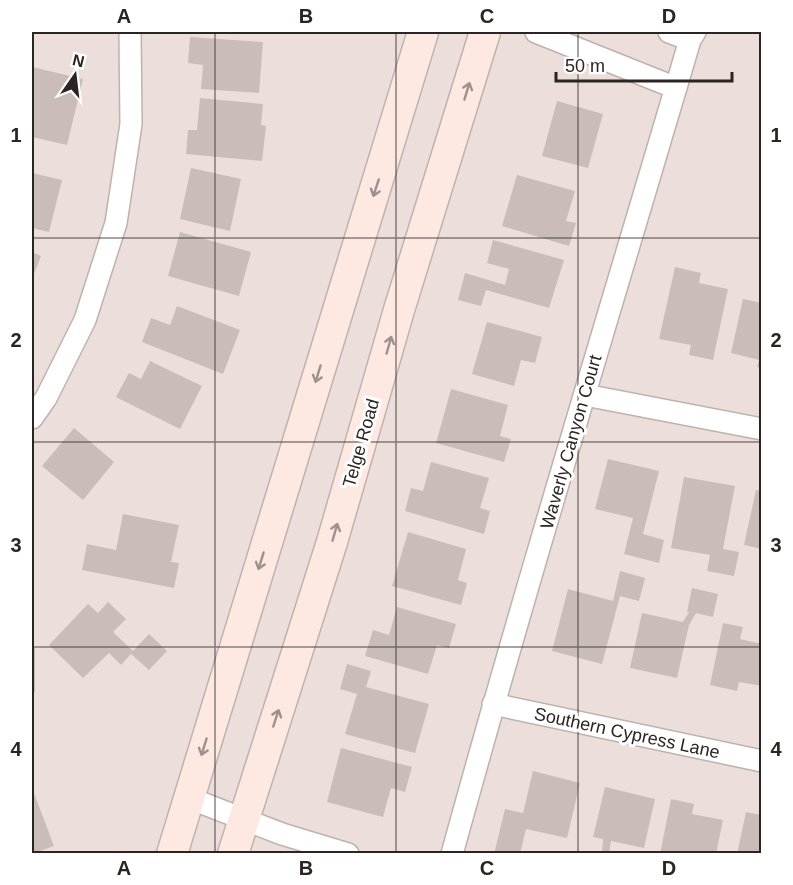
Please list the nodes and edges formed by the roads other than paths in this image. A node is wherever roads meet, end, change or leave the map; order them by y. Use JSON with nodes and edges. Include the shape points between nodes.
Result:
{"nodes":[{"id":1,"x":130,"y":32,"type":"edge"},
{"id":2,"x":423,"y":32,"type":"edge"},
{"id":3,"x":485,"y":32,"type":"edge"},
{"id":4,"x":536,"y":32,"type":"edge"},
{"id":5,"x":669,"y":32,"type":"edge"},
{"id":6,"x":692,"y":36,"type":"edge"},
{"id":7,"x":676,"y":88,"type":"junction"},
{"id":8,"x":585,"y":395,"type":"junction"},
{"id":9,"x":32,"y":417,"type":"edge"},
{"id":10,"x":762,"y":429,"type":"edge"},
{"id":11,"x":493,"y":704,"type":"junction"},
{"id":12,"x":762,"y":760,"type":"edge"},
{"id":13,"x":189,"y":798,"type":"junction"},
{"id":14,"x":243,"y":820,"type":"junction"},
{"id":15,"x":172,"y":854,"type":"edge"},
{"id":16,"x":233,"y":854,"type":"edge"},
{"id":17,"x":348,"y":854,"type":"edge"},
{"id":18,"x":452,"y":854,"type":"edge"}],
"edges":[{"from":1,"to":9,"type":"street","via":[[131,124],[116,223],[84,320],[46,398]]},
{"from":2,"to":13,"type":"main road","one_way":true},
{"from":14,"to":3,"type":"main road","name":"Telge Road","one_way":true,"via":[[332,542]]},
{"from":4,"to":7,"type":"street"},
{"from":5,"to":6,"type":"street"},
{"from":6,"to":7,"type":"street","name":"Waverly Canyon Court"},
{"from":7,"to":8,"type":"street","name":"Waverly Canyon Court"},
{"from":8,"to":10,"type":"street"},
{"from":8,"to":11,"type":"street","name":"Waverly Canyon Court"},
{"from":11,"to":12,"type":"street","name":"Southern Cypress Lane"},
{"from":11,"to":18,"type":"street","name":"Waverly Canyon Court"},
{"from":13,"to":14,"type":"street"},
{"from":13,"to":15,"type":"main road"},
{"from":14,"to":16,"type":"main road","name":"Telge Road"},
{"from":14,"to":17,"type":"street"}]}
